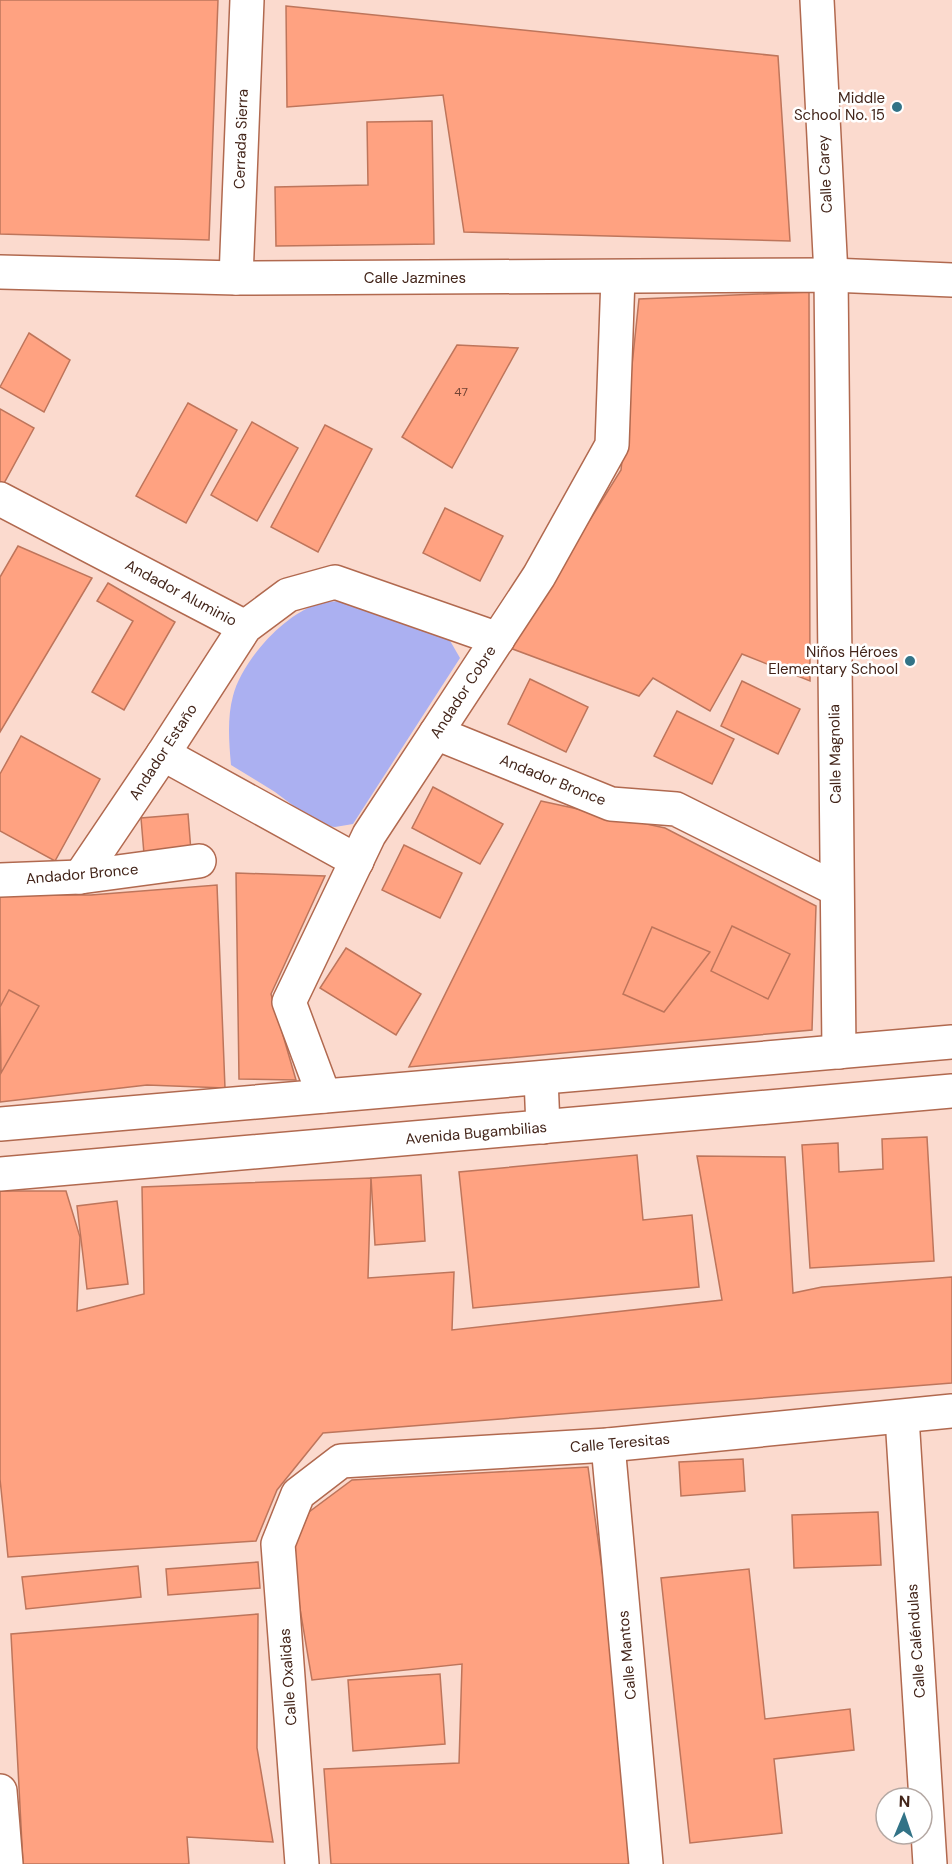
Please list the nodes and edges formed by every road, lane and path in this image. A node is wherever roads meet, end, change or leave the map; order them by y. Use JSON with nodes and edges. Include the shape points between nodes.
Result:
{"nodes":[{"id":1,"x":247,"y":0,"type":"edge"},
{"id":2,"x":817,"y":0,"type":"edge"},
{"id":3,"x":0,"y":272,"type":"edge"},
{"id":4,"x":831,"y":275,"type":"junction"},
{"id":5,"x":618,"y":277,"type":"junction"},
{"id":6,"x":236,"y":278,"type":"junction"},
{"id":7,"x":952,"y":280,"type":"edge"},
{"id":8,"x":0,"y":498,"type":"edge"},
{"id":9,"x":245,"y":627,"type":"junction"},
{"id":10,"x":498,"y":639,"type":"junction"},
{"id":11,"x":436,"y":733,"type":"junction"},
{"id":12,"x":163,"y":754,"type":"junction"},
{"id":13,"x":199,"y":861,"type":"dead end"},
{"id":14,"x":357,"y":861,"type":"junction"},
{"id":15,"x":80,"y":877,"type":"junction"},
{"id":16,"x":0,"y":880,"type":"edge"},
{"id":17,"x":836,"y":889,"type":"junction"},
{"id":18,"x":952,"y":1042,"type":"edge"},
{"id":19,"x":839,"y":1052,"type":"junction"},
{"id":20,"x":540,"y":1078,"type":"junction"},
{"id":21,"x":952,"y":1091,"type":"edge"},
{"id":22,"x":324,"y":1096,"type":"junction"},
{"id":23,"x":0,"y":1124,"type":"edge"},
{"id":24,"x":543,"y":1127,"type":"junction"},
{"id":25,"x":0,"y":1174,"type":"edge"},
{"id":26,"x":952,"y":1411,"type":"edge"},
{"id":27,"x":902,"y":1417,"type":"junction"},
{"id":28,"x":608,"y":1445,"type":"junction"},
{"id":29,"x":298,"y":1494,"type":"joint"},
{"id":30,"x":0,"y":1791,"type":"edge"},
{"id":31,"x":6,"y":1864,"type":"edge"},
{"id":32,"x":302,"y":1864,"type":"edge"},
{"id":33,"x":646,"y":1864,"type":"edge"},
{"id":34,"x":930,"y":1864,"type":"edge"}],
"edges":[{"from":1,"to":6,"type":"street","name":"Cerrada Sierra"},
{"from":2,"to":4,"type":"street","name":"Calle Carey"},
{"from":3,"to":6,"type":"street","name":"Calle Jazmines"},
{"from":4,"to":5,"type":"street","name":"Calle Jazmines"},
{"from":4,"to":7,"type":"street","name":"Calle Jazmines"},
{"from":4,"to":17,"type":"street","name":"Calle Magnolia"},
{"from":5,"to":6,"type":"street","name":"Calle Jazmines"},
{"from":5,"to":10,"type":"street","name":"Andador Cobre","via":[[612,445],[539,576]]},
{"from":8,"to":9,"type":"street","name":"Andador Aluminio"},
{"from":9,"to":10,"type":"street","name":"Andador Aluminio","via":[[288,595],[335,582]]},
{"from":9,"to":12,"type":"street","name":"Andador Estaño"},
{"from":10,"to":11,"type":"street","name":"Andador Cobre"},
{"from":11,"to":14,"type":"street","name":"Andador Cobre","via":[[369,835]]},
{"from":11,"to":17,"type":"street","name":"Andador Bronce","via":[[611,804],[676,808]]},
{"from":12,"to":14,"type":"street"},
{"from":12,"to":15,"type":"street","name":"Andador Estaño"},
{"from":13,"to":15,"type":"street","name":"Andador Bronce"},
{"from":14,"to":22,"type":"street","name":"Andador Cobre","via":[[289,1002]]},
{"from":15,"to":16,"type":"street","name":"Andador Bronce"},
{"from":17,"to":19,"type":"street","name":"Calle Magnolia"},
{"from":18,"to":19,"type":"street"},
{"from":19,"to":20,"type":"street"},
{"from":20,"to":22,"type":"street"},
{"from":20,"to":24,"type":"street"},
{"from":21,"to":24,"type":"street","name":"Avenida Bugambilias"},
{"from":22,"to":23,"type":"street"},
{"from":24,"to":25,"type":"street","name":"Avenida Bugambilias"},
{"from":26,"to":27,"type":"street","name":"Calle Teresitas"},
{"from":27,"to":28,"type":"street","name":"Calle Teresitas"},
{"from":27,"to":34,"type":"street","name":"Calle Caléndulas"},
{"from":28,"to":29,"type":"street","name":"Calle Teresitas","via":[[340,1461]]},
{"from":28,"to":33,"type":"street","name":"Calle Mantos"},
{"from":29,"to":32,"type":"street","name":"Calle Oxalidas","via":[[278,1544]]},
{"from":30,"to":31,"type":"street"}]}
